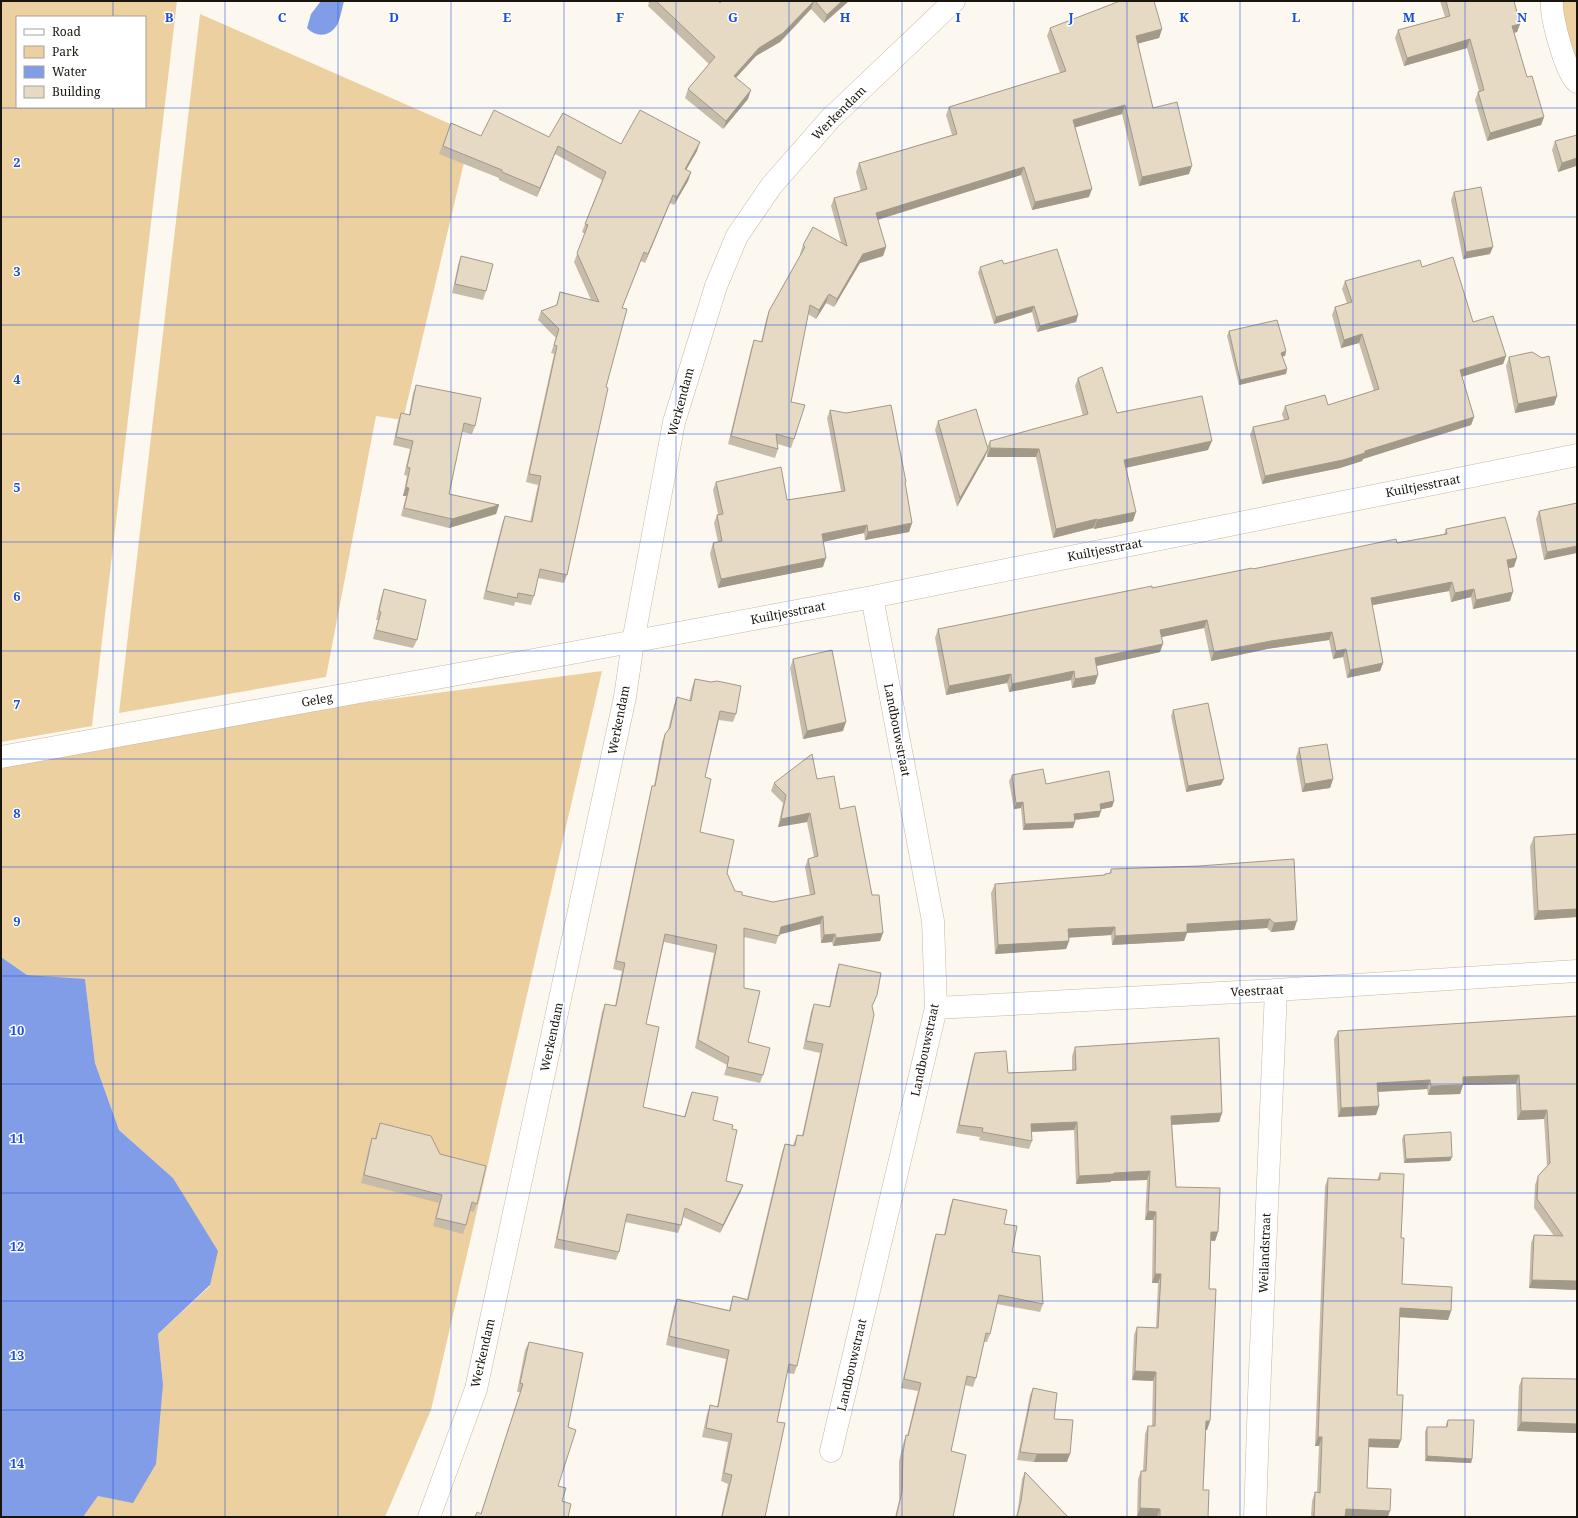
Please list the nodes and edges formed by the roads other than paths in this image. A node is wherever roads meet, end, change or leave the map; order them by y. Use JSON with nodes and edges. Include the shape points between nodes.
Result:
{"nodes":[{"id":1,"x":954,"y":1,"type":"edge"},
{"id":2,"x":1552,"y":1,"type":"edge"},
{"id":3,"x":1577,"y":82,"type":"edge"},
{"id":4,"x":1577,"y":455,"type":"edge"},
{"id":5,"x":872,"y":596,"type":"junction"},
{"id":6,"x":633,"y":642,"type":"junction"},
{"id":7,"x":1,"y":756,"type":"edge"},
{"id":8,"x":1577,"y":971,"type":"edge"},
{"id":9,"x":1276,"y":990,"type":"junction"},
{"id":10,"x":936,"y":1008,"type":"junction"},
{"id":11,"x":832,"y":1451,"type":"dead end"},
{"id":12,"x":428,"y":1517,"type":"edge"},
{"id":13,"x":1255,"y":1517,"type":"edge"}],
"edges":[{"from":1,"to":6,"type":"street","name":"Werkendam","via":[[830,118],[772,185],[737,236],[716,286],[674,422]]},
{"from":2,"to":3,"type":"street","via":[[1553,16],[1568,69]]},
{"from":4,"to":5,"type":"street","name":"Kuiltjesstraat"},
{"from":5,"to":6,"type":"street","name":"Kuiltjesstraat"},
{"from":5,"to":10,"type":"street","name":"Landbouwstraat","via":[[933,921]]},
{"from":6,"to":7,"type":"street","name":"Geleg"},
{"from":6,"to":12,"type":"street","name":"Werkendam","via":[[623,704],[476,1389]]},
{"from":8,"to":9,"type":"street","name":"Veestraat"},
{"from":9,"to":10,"type":"street","name":"Veestraat"},
{"from":9,"to":13,"type":"street","name":"Weilandstraat"},
{"from":10,"to":11,"type":"street","name":"Landbouwstraat"}]}
